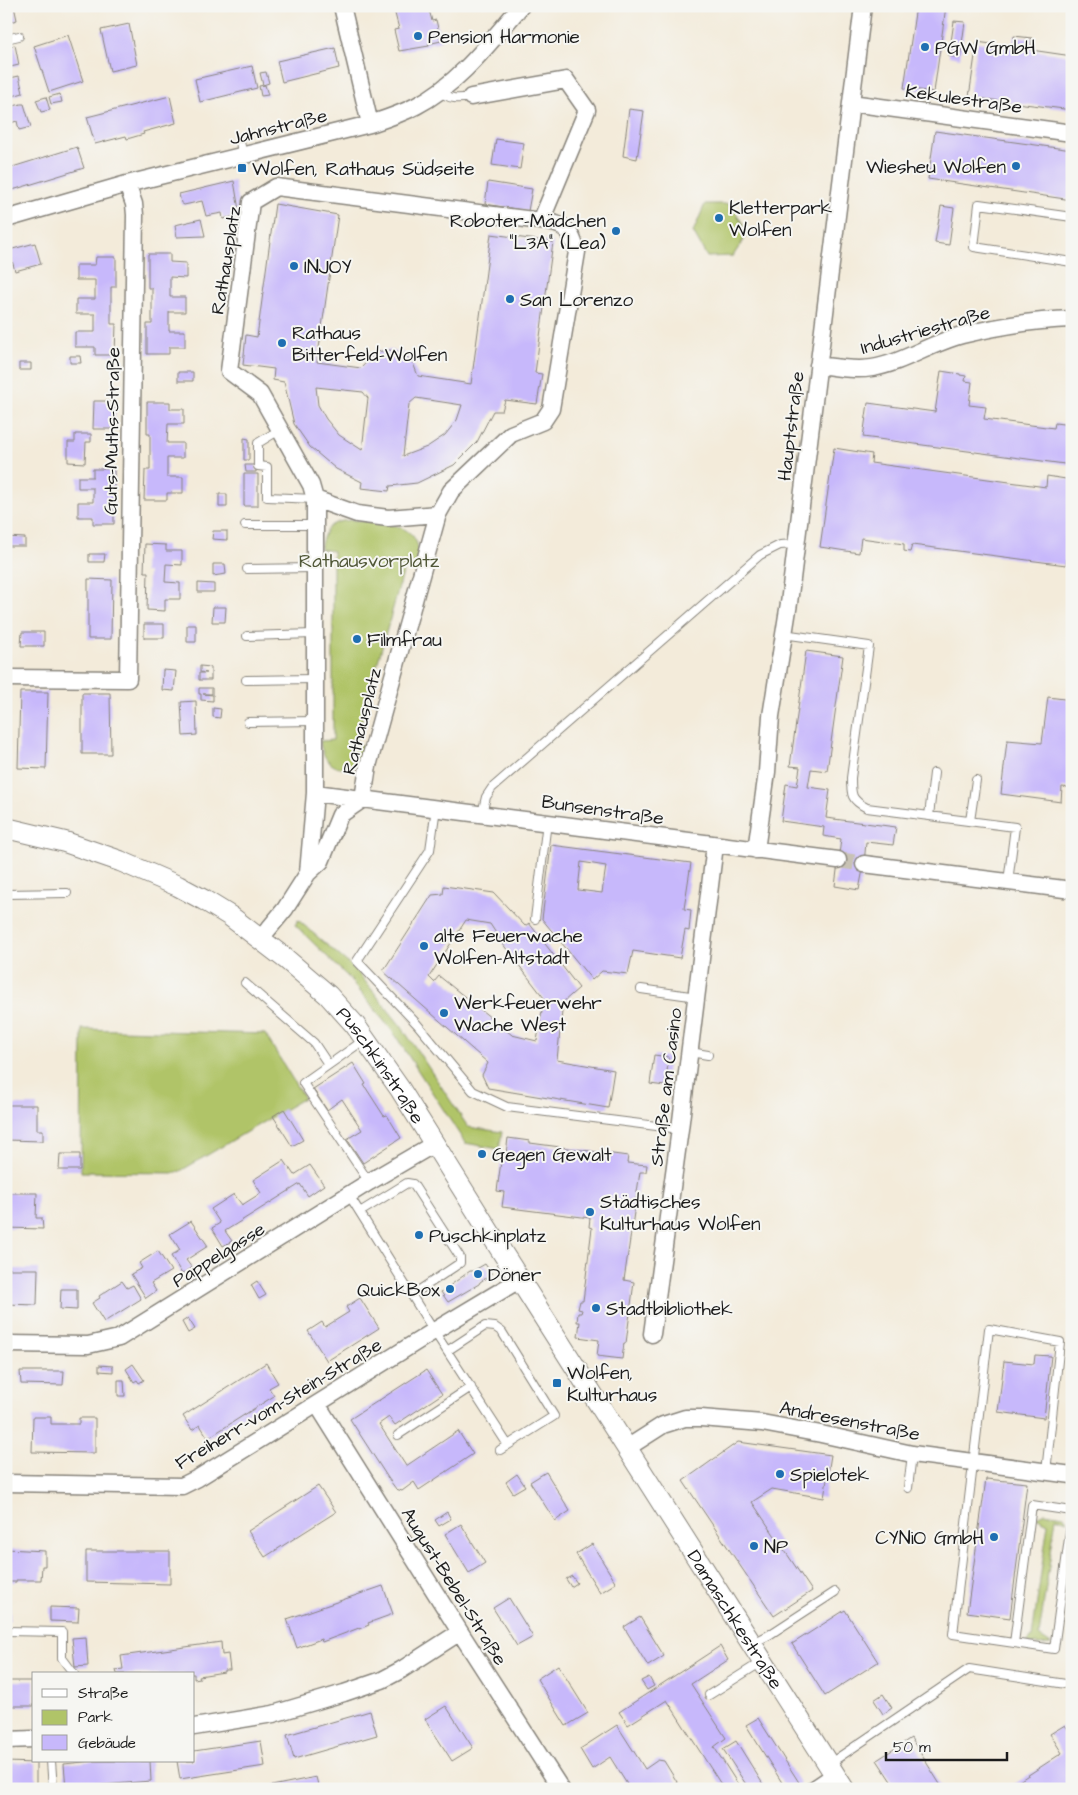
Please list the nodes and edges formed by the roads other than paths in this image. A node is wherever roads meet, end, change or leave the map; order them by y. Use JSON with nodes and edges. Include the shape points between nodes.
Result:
{"nodes":[{"id":1,"x":342,"y":6,"type":"edge"},
{"id":2,"x":521,"y":6,"type":"edge"},
{"id":3,"x":863,"y":6,"type":"edge"},
{"id":4,"x":19,"y":36,"type":"dead end"},
{"id":5,"x":6,"y":39,"type":"edge"},
{"id":6,"x":440,"y":90,"type":"junction"},
{"id":7,"x":471,"y":97,"type":"joint"},
{"id":8,"x":851,"y":103,"type":"junction"},
{"id":9,"x":370,"y":124,"type":"junction"},
{"id":10,"x":1072,"y":133,"type":"edge"},
{"id":11,"x":239,"y":138,"type":"dead end"},
{"id":12,"x":243,"y":155,"type":"junction"},
{"id":13,"x":127,"y":184,"type":"junction"},
{"id":14,"x":1072,"y":217,"type":"edge"},
{"id":15,"x":6,"y":219,"type":"edge"},
{"id":16,"x":541,"y":221,"type":"junction"},
{"id":17,"x":1072,"y":262,"type":"edge"},
{"id":18,"x":1072,"y":319,"type":"edge"},
{"id":19,"x":818,"y":365,"type":"junction"},
{"id":20,"x":281,"y":429,"type":"junction"},
{"id":21,"x":315,"y":499,"type":"junction"},
{"id":22,"x":438,"y":514,"type":"junction"},
{"id":23,"x":245,"y":525,"type":"dead end"},
{"id":24,"x":315,"y":525,"type":"junction"},
{"id":25,"x":795,"y":544,"type":"junction"},
{"id":26,"x":314,"y":568,"type":"junction"},
{"id":27,"x":247,"y":569,"type":"dead end"},
{"id":28,"x":314,"y":634,"type":"junction"},
{"id":29,"x":783,"y":634,"type":"junction"},
{"id":30,"x":247,"y":636,"type":"dead end"},
{"id":31,"x":6,"y":678,"type":"edge"},
{"id":32,"x":314,"y":679,"type":"junction"},
{"id":33,"x":246,"y":680,"type":"dead end"},
{"id":34,"x":315,"y":721,"type":"junction"},
{"id":35,"x":248,"y":722,"type":"dead end"},
{"id":36,"x":934,"y":773,"type":"dead end"},
{"id":37,"x":976,"y":780,"type":"dead end"},
{"id":38,"x":315,"y":793,"type":"junction"},
{"id":39,"x":363,"y":800,"type":"junction"},
{"id":40,"x":436,"y":808,"type":"junction"},
{"id":41,"x":482,"y":814,"type":"junction"},
{"id":42,"x":928,"y":816,"type":"junction"},
{"id":43,"x":970,"y":821,"type":"junction"},
{"id":44,"x":547,"y":822,"type":"junction"},
{"id":45,"x":6,"y":828,"type":"edge"},
{"id":46,"x":715,"y":845,"type":"junction"},
{"id":47,"x":756,"y":850,"type":"junction"},
{"id":48,"x":838,"y":860,"type":"tunnel mouth"},
{"id":49,"x":864,"y":864,"type":"tunnel mouth"},
{"id":50,"x":308,"y":873,"type":"junction"},
{"id":51,"x":1008,"y":882,"type":"junction"},
{"id":52,"x":1072,"y":890,"type":"edge"},
{"id":53,"x":67,"y":893,"type":"dead end"},
{"id":54,"x":6,"y":894,"type":"edge"},
{"id":55,"x":535,"y":919,"type":"dead end"},
{"id":56,"x":261,"y":938,"type":"junction"},
{"id":57,"x":245,"y":983,"type":"dead end"},
{"id":58,"x":641,"y":989,"type":"dead end"},
{"id":59,"x":697,"y":997,"type":"junction"},
{"id":60,"x":366,"y":1039,"type":"junction"},
{"id":61,"x":690,"y":1052,"type":"junction"},
{"id":62,"x":708,"y":1055,"type":"dead end"},
{"id":63,"x":328,"y":1064,"type":"junction"},
{"id":64,"x":680,"y":1129,"type":"junction"},
{"id":65,"x":434,"y":1144,"type":"junction"},
{"id":66,"x":369,"y":1182,"type":"junction"},
{"id":67,"x":349,"y":1195,"type":"junction"},
{"id":68,"x":360,"y":1212,"type":"junction"},
{"id":69,"x":519,"y":1280,"type":"junction"},
{"id":70,"x":412,"y":1295,"type":"junction"},
{"id":71,"x":434,"y":1330,"type":"junction"},
{"id":72,"x":652,"y":1334,"type":"dead end"},
{"id":73,"x":6,"y":1344,"type":"edge"},
{"id":74,"x":447,"y":1351,"type":"junction"},
{"id":75,"x":471,"y":1387,"type":"junction"},
{"id":76,"x":317,"y":1404,"type":"junction"},
{"id":77,"x":398,"y":1435,"type":"dead end"},
{"id":78,"x":508,"y":1445,"type":"junction"},
{"id":79,"x":627,"y":1448,"type":"junction"},
{"id":80,"x":500,"y":1450,"type":"dead end"},
{"id":81,"x":912,"y":1454,"type":"junction"},
{"id":82,"x":974,"y":1462,"type":"junction"},
{"id":83,"x":1046,"y":1472,"type":"junction"},
{"id":84,"x":1072,"y":1475,"type":"edge"},
{"id":85,"x":6,"y":1483,"type":"edge"},
{"id":86,"x":908,"y":1488,"type":"dead end"},
{"id":87,"x":1072,"y":1511,"type":"edge"},
{"id":88,"x":1072,"y":1516,"type":"edge"},
{"id":89,"x":835,"y":1592,"type":"dead end"},
{"id":90,"x":6,"y":1631,"type":"edge"},
{"id":91,"x":460,"y":1632,"type":"junction"},
{"id":92,"x":1014,"y":1643,"type":"junction"},
{"id":93,"x":751,"y":1644,"type":"junction"},
{"id":94,"x":763,"y":1661,"type":"junction"},
{"id":95,"x":72,"y":1672,"type":"edge"},
{"id":96,"x":1072,"y":1685,"type":"edge"},
{"id":97,"x":709,"y":1695,"type":"dead end"},
{"id":98,"x":195,"y":1727,"type":"edge"},
{"id":99,"x":32,"y":1739,"type":"edge"},
{"id":100,"x":6,"y":1740,"type":"edge"},
{"id":101,"x":51,"y":1762,"type":"edge"},
{"id":102,"x":835,"y":1776,"type":"edge"},
{"id":103,"x":52,"y":1789,"type":"edge"},
{"id":104,"x":561,"y":1789,"type":"edge"},
{"id":105,"x":814,"y":1789,"type":"edge"}],
"edges":[{"from":1,"to":9,"type":"street"},
{"from":2,"to":6,"type":"street","name":"Jahnstraße","via":[[468,66]]},
{"from":3,"to":8,"type":"street","name":"Hauptstraße"},
{"from":4,"to":5,"type":"lane"},
{"from":6,"to":7,"type":"lane","via":[[451,97]]},
{"from":6,"to":9,"type":"street","name":"Jahnstraße","via":[[410,109]]},
{"from":7,"to":16,"type":"street","via":[[566,80],[587,110]]},
{"from":8,"to":10,"type":"street","name":"Kekulestraße"},
{"from":8,"to":19,"type":"street","name":"Hauptstraße"},
{"from":9,"to":12,"type":"street","name":"Jahnstraße"},
{"from":11,"to":12,"type":"lane"},
{"from":12,"to":13,"type":"street","name":"Jahnstraße"},
{"from":13,"to":15,"type":"street","name":"Jahnstraße"},
{"from":13,"to":31,"type":"street","name":"Guts-Muths-Straße","via":[[135,215],[128,679]]},
{"from":14,"to":17,"type":"lane","via":[[979,204],[974,247]]},
{"from":16,"to":20,"type":"street","name":"Rathausplatz","via":[[276,187],[251,202],[229,371],[260,394]]},
{"from":16,"to":22,"type":"street","name":"Rathausplatz","via":[[559,223],[572,235],[577,252],[551,409],[543,420],[511,434],[451,491]]},
{"from":18,"to":19,"type":"street","name":"Industriestraße","via":[[1046,320],[961,335],[884,366],[857,369]]},
{"from":19,"to":25,"type":"street","name":"Hauptstraße"},
{"from":20,"to":21,"type":"street","name":"Rathausplatz","via":[[311,485]]},
{"from":20,"to":21,"type":"lane","via":[[258,443],[258,466],[268,467],[267,497]]},
{"from":21,"to":22,"type":"street","via":[[357,514],[388,518]]},
{"from":21,"to":24,"type":"street","name":"Rathausplatz"},
{"from":22,"to":39,"type":"street","name":"Rathausplatz","via":[[368,766]]},
{"from":23,"to":24,"type":"lane"},
{"from":24,"to":26,"type":"street","name":"Rathausplatz"},
{"from":25,"to":29,"type":"street","name":"Hauptstraße"},
{"from":25,"to":41,"type":"lane","via":[[780,545],[760,554],[492,788]]},
{"from":26,"to":27,"type":"lane"},
{"from":26,"to":28,"type":"street","name":"Rathausplatz"},
{"from":28,"to":30,"type":"lane"},
{"from":28,"to":32,"type":"street","name":"Rathausplatz"},
{"from":29,"to":42,"type":"lane","via":[[869,646],[851,792],[856,802],[867,808]]},
{"from":29,"to":47,"type":"street","name":"Hauptstraße"},
{"from":32,"to":33,"type":"lane"},
{"from":32,"to":34,"type":"street","name":"Rathausplatz"},
{"from":34,"to":35,"type":"lane"},
{"from":34,"to":38,"type":"street","name":"Rathausplatz"},
{"from":36,"to":42,"type":"lane"},
{"from":37,"to":43,"type":"lane"},
{"from":38,"to":39,"type":"street","name":"Bunsenstraße"},
{"from":38,"to":50,"type":"street"},
{"from":39,"to":40,"type":"street","name":"Bunsenstraße"},
{"from":39,"to":50,"type":"street","via":[[340,815],[321,861]]},
{"from":40,"to":41,"type":"street","name":"Bunsenstraße"},
{"from":40,"to":64,"type":"lane","via":[[430,850],[357,961],[417,1024],[473,1091],[507,1107]]},
{"from":41,"to":44,"type":"street","name":"Bunsenstraße"},
{"from":42,"to":43,"type":"lane"},
{"from":43,"to":51,"type":"lane","via":[[1015,827]]},
{"from":44,"to":46,"type":"street","name":"Bunsenstraße"},
{"from":44,"to":55,"type":"lane"},
{"from":45,"to":56,"type":"street","name":"Puschkinstraße","via":[[65,842],[149,872],[204,900]]},
{"from":46,"to":47,"type":"street","name":"Bunsenstraße"},
{"from":46,"to":59,"type":"street","name":"Straße am Casino"},
{"from":47,"to":48,"type":"street","name":"Bunsenstraße"},
{"from":49,"to":51,"type":"street"},
{"from":50,"to":56,"type":"street"},
{"from":51,"to":52,"type":"street"},
{"from":53,"to":54,"type":"lane"},
{"from":56,"to":60,"type":"street","name":"Puschkinstraße","via":[[328,995]]},
{"from":57,"to":63,"type":"lane","via":[[314,1044]]},
{"from":58,"to":59,"type":"lane"},
{"from":59,"to":61,"type":"street","name":"Straße am Casino"},
{"from":60,"to":63,"type":"lane"},
{"from":60,"to":65,"type":"street","name":"Puschkinstraße"},
{"from":61,"to":62,"type":"lane"},
{"from":61,"to":64,"type":"street","name":"Straße am Casino"},
{"from":63,"to":66,"type":"lane","via":[[303,1083]]},
{"from":64,"to":72,"type":"street","name":"Straße am Casino"},
{"from":65,"to":66,"type":"street","name":"Pappelgasse"},
{"from":65,"to":69,"type":"street","name":"Puschkinstraße"},
{"from":66,"to":67,"type":"street","name":"Pappelgasse"},
{"from":67,"to":68,"type":"lane"},
{"from":67,"to":73,"type":"street","name":"Pappelgasse","via":[[119,1338],[88,1345]]},
{"from":68,"to":70,"type":"lane"},
{"from":68,"to":70,"type":"lane","via":[[407,1182],[413,1184],[460,1257],[460,1263]]},
{"from":69,"to":71,"type":"street","name":"Freiherr-vom-Stein-Straße"},
{"from":69,"to":79,"type":"street","name":"Puschkinstraße"},
{"from":70,"to":71,"type":"lane"},
{"from":71,"to":74,"type":"lane"},
{"from":71,"to":76,"type":"street","name":"Freiherr-vom-Stein-Straße"},
{"from":74,"to":75,"type":"lane"},
{"from":74,"to":78,"type":"lane","via":[[485,1326],[502,1332],[554,1416]]},
{"from":75,"to":77,"type":"lane"},
{"from":75,"to":78,"type":"lane"},
{"from":76,"to":85,"type":"street","name":"Freiherr-vom-Stein-Straße","via":[[182,1486]]},
{"from":76,"to":91,"type":"street","name":"August-Bebel-Straße"},
{"from":78,"to":80,"type":"lane"},
{"from":79,"to":81,"type":"street","name":"Andresenstraße","via":[[663,1425],[685,1418],[701,1418],[789,1428]]},
{"from":79,"to":93,"type":"street","name":"Damaschkestraße"},
{"from":81,"to":82,"type":"street","name":"Andresenstraße"},
{"from":81,"to":86,"type":"lane"},
{"from":82,"to":83,"type":"street","name":"Andresenstraße"},
{"from":82,"to":83,"type":"lane","via":[[989,1329],[1060,1342]]},
{"from":82,"to":92,"type":"lane","via":[[953,1634]]},
{"from":83,"to":84,"type":"street","name":"Andresenstraße"},
{"from":87,"to":92,"type":"lane","via":[[1032,1505]]},
{"from":88,"to":92,"type":"lane","via":[[1054,1650]]},
{"from":89,"to":93,"type":"lane"},
{"from":90,"to":95,"type":"lane","via":[[62,1632],[62,1658]]},
{"from":91,"to":98,"type":"street","via":[[401,1670],[359,1688],[273,1714]]},
{"from":91,"to":104,"type":"street","name":"August-Bebel-Straße"},
{"from":93,"to":94,"type":"street","name":"Damaschkestraße"},
{"from":94,"to":97,"type":"lane"},
{"from":94,"to":102,"type":"street","name":"Damaschkestraße"},
{"from":96,"to":102,"type":"lane","via":[[969,1669]]},
{"from":99,"to":100,"type":"street"},
{"from":101,"to":103,"type":"lane"},
{"from":102,"to":105,"type":"street"}]}
